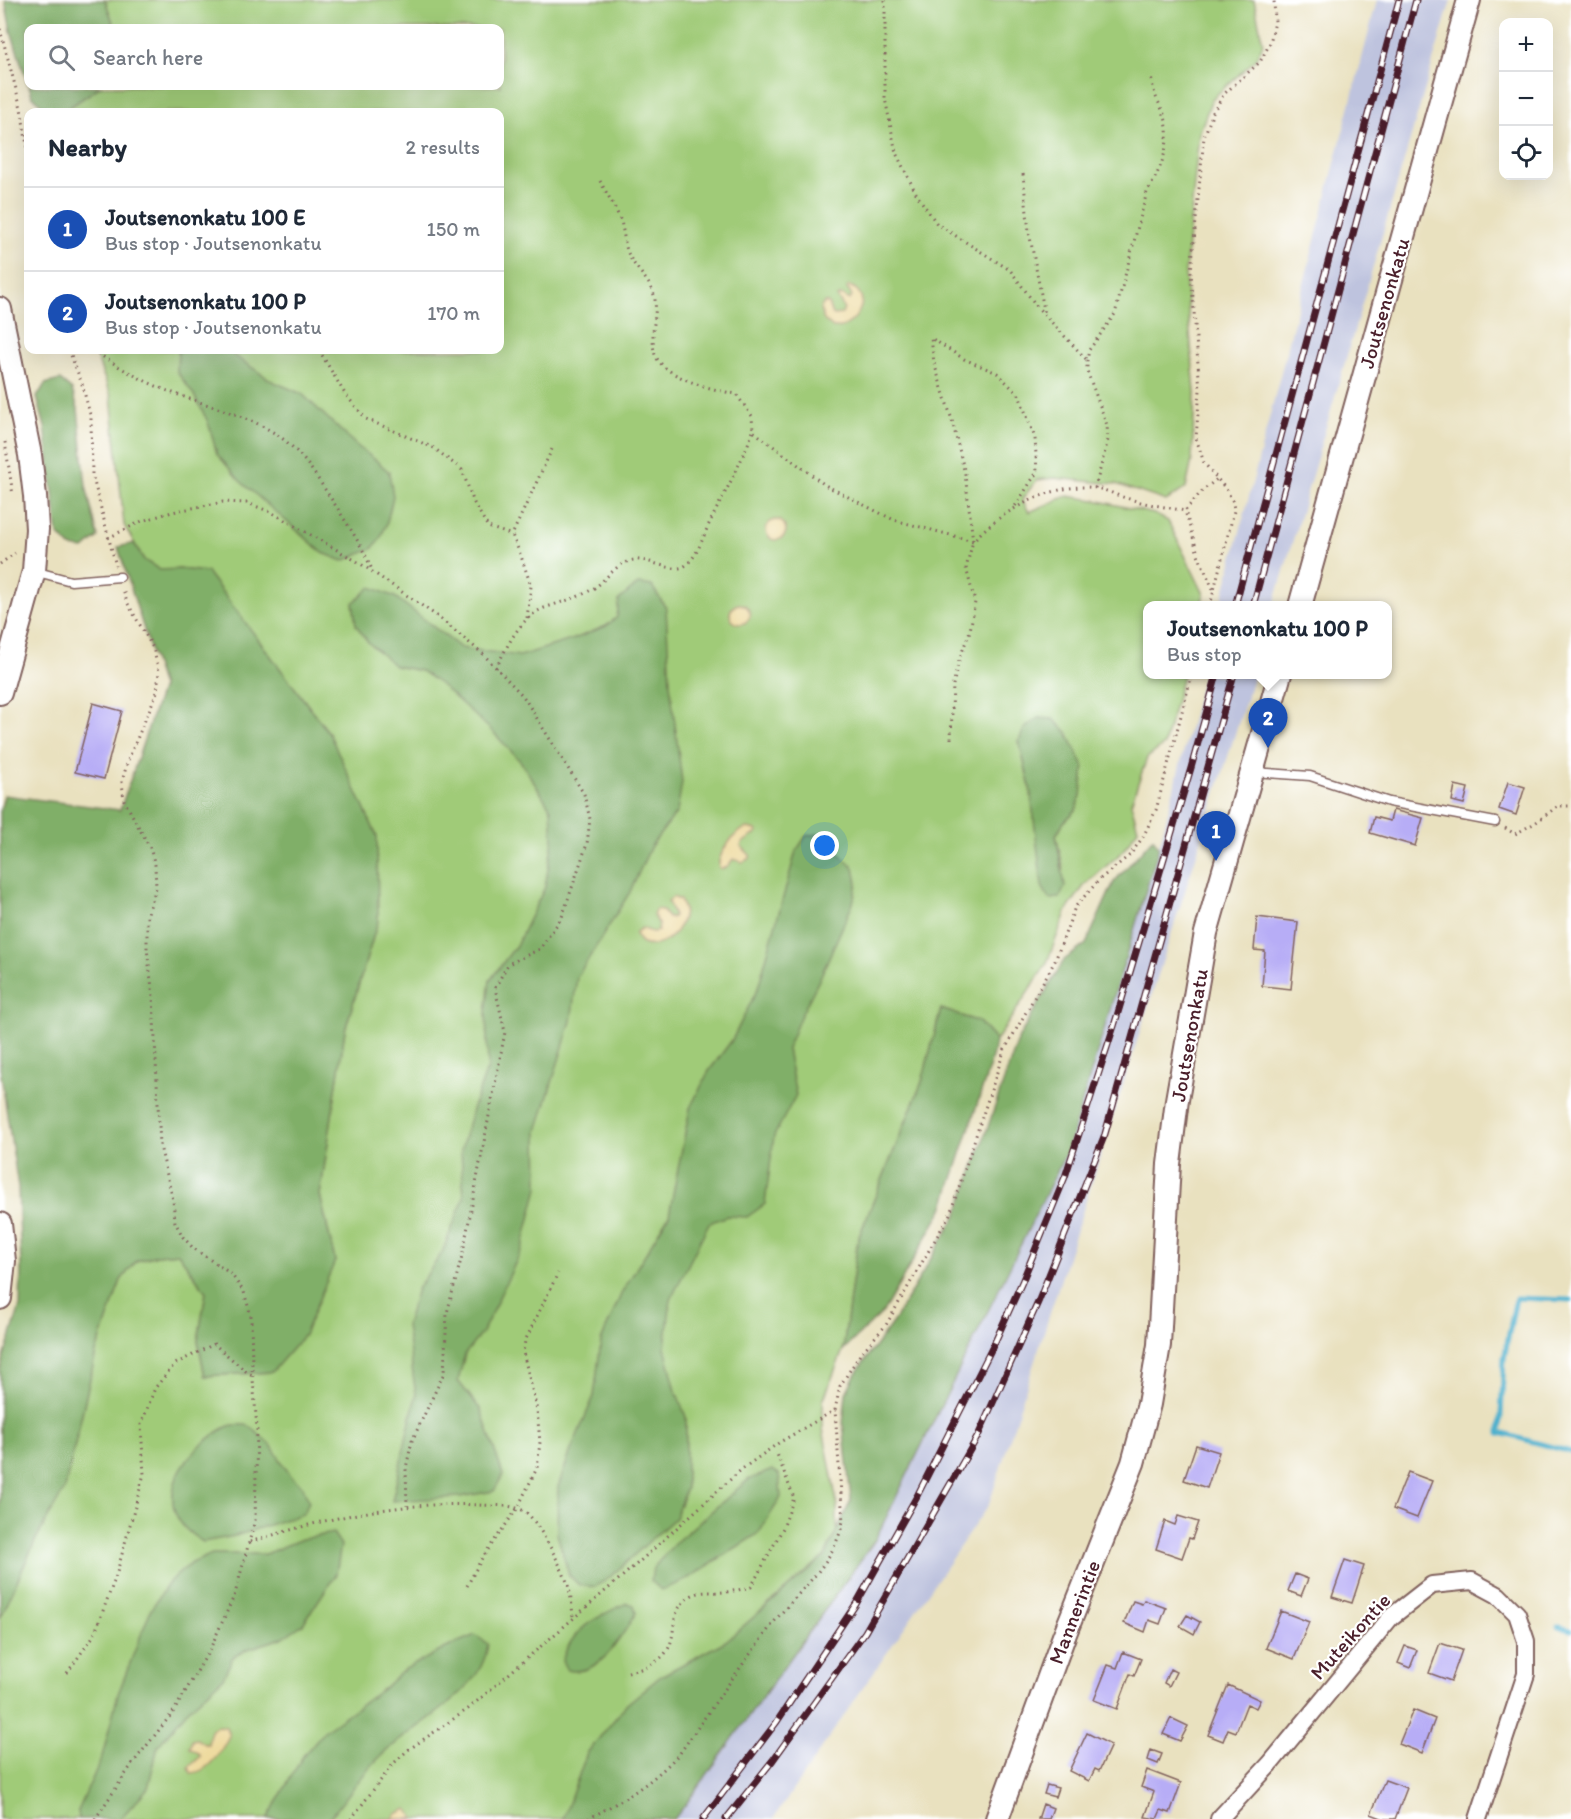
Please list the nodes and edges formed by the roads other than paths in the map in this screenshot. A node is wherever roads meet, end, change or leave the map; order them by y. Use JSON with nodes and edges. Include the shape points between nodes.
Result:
{"nodes":[{"id":1,"x":1469,"y":0,"type":"edge"},
{"id":2,"x":0,"y":309,"type":"edge"},
{"id":3,"x":24,"y":567,"type":"junction"},
{"id":4,"x":120,"y":577,"type":"road end"},
{"id":5,"x":1301,"y":601,"type":"edge"},
{"id":6,"x":1279,"y":679,"type":"edge"},
{"id":7,"x":0,"y":693,"type":"edge"},
{"id":8,"x":1253,"y":771,"type":"junction"},
{"id":9,"x":1495,"y":822,"type":"road end"},
{"id":10,"x":0,"y":1224,"type":"edge"},
{"id":11,"x":0,"y":1298,"type":"edge"},
{"id":12,"x":1149,"y":1404,"type":"joint"},
{"id":13,"x":997,"y":1819,"type":"edge"},
{"id":14,"x":1219,"y":1819,"type":"edge"},
{"id":15,"x":1478,"y":1819,"type":"edge"}],
"edges":[{"from":1,"to":5,"type":"street","name":"Joutsenonkatu"},
{"from":2,"to":3,"type":"street","via":[[32,475],[36,529]]},
{"from":3,"to":4,"type":"lane","via":[[71,581]]},
{"from":3,"to":7,"type":"street"},
{"from":6,"to":8,"type":"street","name":"Joutsenonkatu"},
{"from":8,"to":9,"type":"lane","via":[[1310,776],[1389,802]]},
{"from":8,"to":12,"type":"street","name":"Joutsenonkatu","via":[[1206,933],[1177,1100],[1169,1164],[1160,1345]]},
{"from":10,"to":11,"type":"street","via":[[4,1261]]},
{"from":12,"to":13,"type":"street","name":"Mannerintie","via":[[1133,1463]]},
{"from":14,"to":15,"type":"street","name":"Muteikontie","via":[[1270,1764],[1391,1617],[1432,1586],[1472,1581],[1498,1595],[1517,1614],[1526,1641],[1526,1674]]}]}
